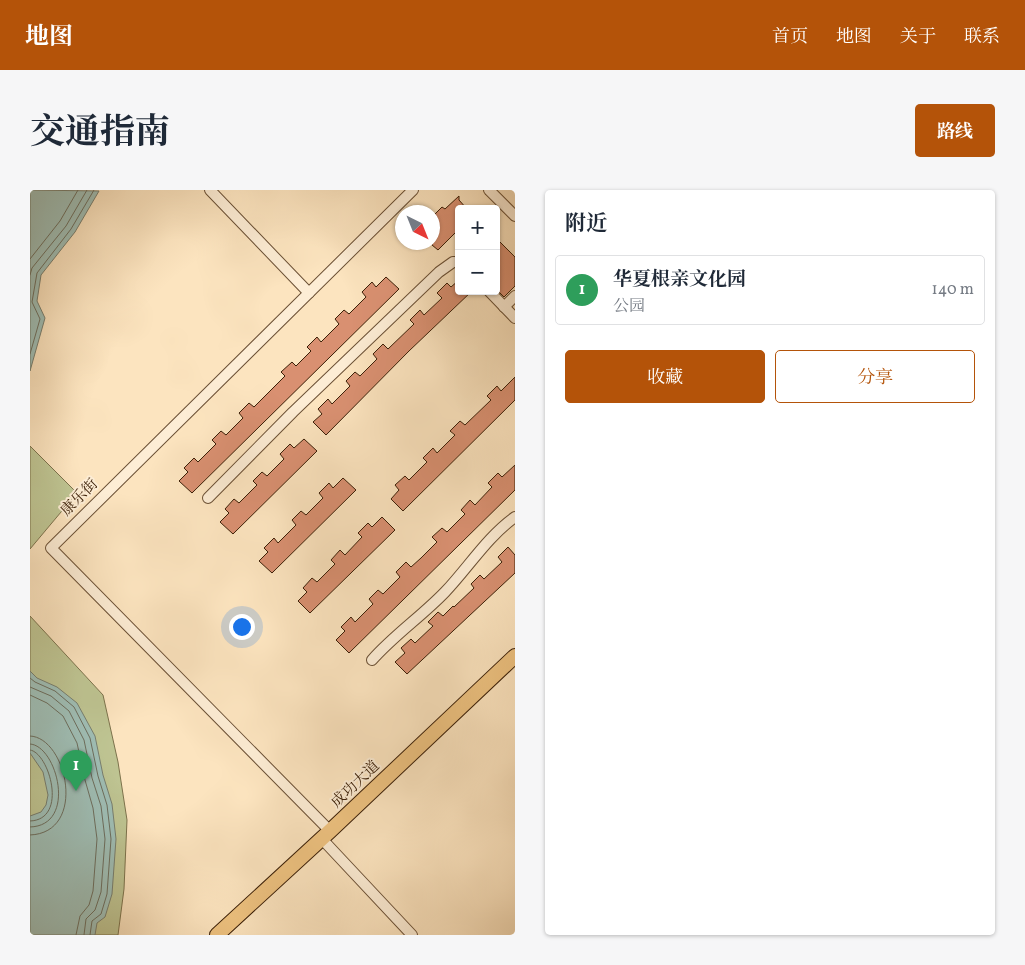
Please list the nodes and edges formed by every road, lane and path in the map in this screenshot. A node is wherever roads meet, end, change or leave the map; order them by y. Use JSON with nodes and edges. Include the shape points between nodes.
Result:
{"nodes":[{"id":1,"x":210,"y":190,"type":"edge"},
{"id":2,"x":413,"y":190,"type":"edge"},
{"id":3,"x":489,"y":190,"type":"edge"},
{"id":4,"x":515,"y":216,"type":"edge"},
{"id":5,"x":455,"y":262,"type":"edge"},
{"id":6,"x":309,"y":292,"type":"junction"},
{"id":7,"x":493,"y":295,"type":"edge"},
{"id":8,"x":515,"y":296,"type":"edge"},
{"id":9,"x":504,"y":307,"type":"junction"},
{"id":10,"x":514,"y":315,"type":"edge"},
{"id":11,"x":208,"y":498,"type":"dead end"},
{"id":12,"x":515,"y":517,"type":"edge"},
{"id":13,"x":515,"y":656,"type":"edge"},
{"id":14,"x":372,"y":660,"type":"dead end"},
{"id":15,"x":326,"y":835,"type":"junction"},
{"id":16,"x":217,"y":935,"type":"edge"},
{"id":17,"x":412,"y":935,"type":"edge"}],
"edges":[{"from":1,"to":6,"type":"street"},
{"from":2,"to":6,"type":"street","name":"康乐街"},
{"from":3,"to":4,"type":"street"},
{"from":5,"to":11,"type":"street","via":[[439,272]]},
{"from":6,"to":15,"type":"street","name":"康乐街","via":[[51,548]]},
{"from":7,"to":9,"type":"street"},
{"from":8,"to":9,"type":"street"},
{"from":9,"to":10,"type":"street"},
{"from":12,"to":14,"type":"street","via":[[502,527],[444,593]]},
{"from":13,"to":15,"type":"main road","name":"成功大道"},
{"from":15,"to":16,"type":"main road","name":"成功大道"},
{"from":15,"to":17,"type":"street"}]}
